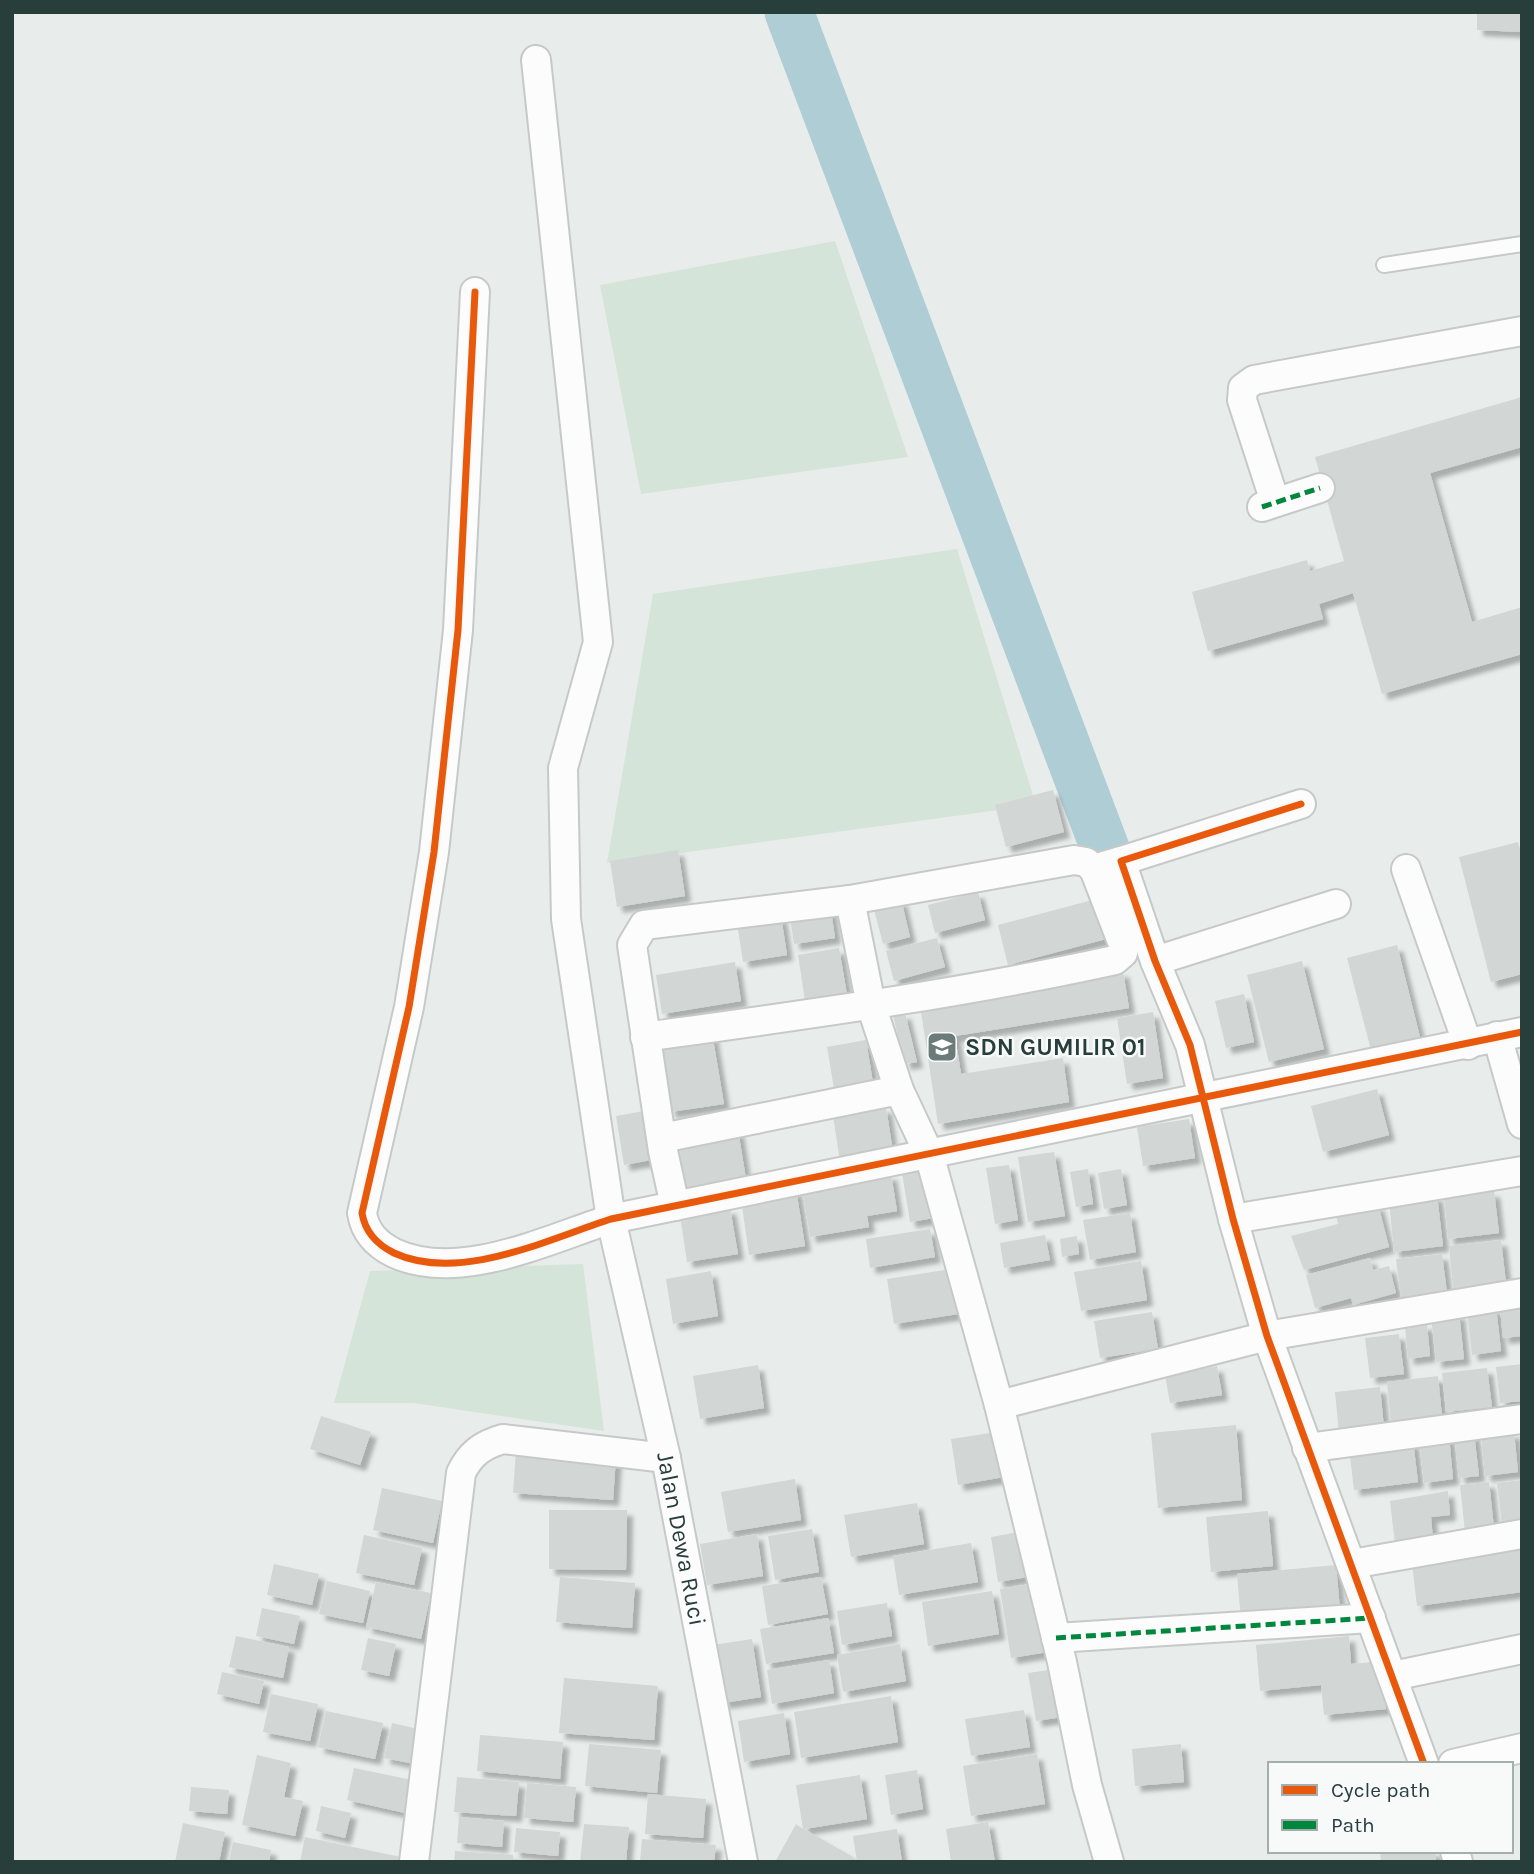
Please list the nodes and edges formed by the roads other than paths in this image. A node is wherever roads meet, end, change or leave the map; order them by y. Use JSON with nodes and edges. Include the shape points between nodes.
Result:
{"nodes":[{"id":1,"x":536,"y":60,"type":"dead end"},
{"id":2,"x":1522,"y":244,"type":"edge"},
{"id":3,"x":1384,"y":265,"type":"dead end"},
{"id":4,"x":475,"y":292,"type":"dead end"},
{"id":5,"x":1522,"y":331,"type":"edge"},
{"id":6,"x":1320,"y":488,"type":"dead end"},
{"id":7,"x":1301,"y":804,"type":"dead end"},
{"id":8,"x":1108,"y":864,"type":"junction"},
{"id":9,"x":1406,"y":869,"type":"dead end"},
{"id":10,"x":849,"y":900,"type":"junction"},
{"id":11,"x":1336,"y":904,"type":"dead end"},
{"id":12,"x":1156,"y":961,"type":"junction"},
{"id":13,"x":871,"y":1005,"type":"junction"},
{"id":14,"x":1509,"y":1034,"type":"edge"},
{"id":15,"x":645,"y":1038,"type":"junction"},
{"id":16,"x":1468,"y":1045,"type":"junction"},
{"id":17,"x":899,"y":1090,"type":"junction"},
{"id":18,"x":1202,"y":1096,"type":"junction"},
{"id":19,"x":1522,"y":1124,"type":"edge"},
{"id":20,"x":662,"y":1138,"type":"junction"},
{"id":21,"x":929,"y":1154,"type":"junction"},
{"id":22,"x":1522,"y":1171,"type":"edge"},
{"id":23,"x":675,"y":1206,"type":"junction"},
{"id":24,"x":611,"y":1219,"type":"junction"},
{"id":25,"x":1233,"y":1219,"type":"junction"},
{"id":26,"x":1522,"y":1293,"type":"edge"},
{"id":27,"x":1267,"y":1336,"type":"junction"},
{"id":28,"x":999,"y":1405,"type":"junction"},
{"id":29,"x":1522,"y":1419,"type":"edge"},
{"id":30,"x":1307,"y":1448,"type":"junction"},
{"id":31,"x":667,"y":1458,"type":"junction"},
{"id":32,"x":1522,"y":1534,"type":"edge"},
{"id":33,"x":1352,"y":1564,"type":"junction"},
{"id":34,"x":1371,"y":1618,"type":"junction"},
{"id":35,"x":1056,"y":1638,"type":"junction"},
{"id":36,"x":1522,"y":1648,"type":"edge"},
{"id":37,"x":1393,"y":1676,"type":"junction"},
{"id":38,"x":1522,"y":1748,"type":"edge"},
{"id":39,"x":1423,"y":1762,"type":"edge"},
{"id":40,"x":1462,"y":1762,"type":"edge"},
{"id":41,"x":414,"y":1862,"type":"edge"},
{"id":42,"x":743,"y":1862,"type":"edge"},
{"id":43,"x":1109,"y":1862,"type":"edge"}],
"edges":[{"from":1,"to":24,"type":"street","name":"Jalan Dewa Ruci","via":[[598,642],[563,768],[566,919]]},
{"from":2,"to":3,"type":"lane"},
{"from":4,"to":24,"type":"street","via":[[458,631],[434,852],[409,1007],[365,1195],[364,1224],[388,1250],[447,1265],[489,1258]]},
{"from":5,"to":6,"type":"street","via":[[1254,380],[1243,388],[1242,400],[1269,505]]},
{"from":7,"to":8,"type":"street"},
{"from":8,"to":10,"type":"street","via":[[1074,860]]},
{"from":8,"to":12,"type":"street"},
{"from":8,"to":13,"type":"street","via":[[1124,947],[1121,956],[1021,980]]},
{"from":9,"to":16,"type":"street"},
{"from":10,"to":13,"type":"street"},
{"from":10,"to":15,"type":"street","via":[[644,925],[632,944]]},
{"from":11,"to":12,"type":"street"},
{"from":12,"to":18,"type":"street","via":[[1190,1045]]},
{"from":13,"to":15,"type":"street"},
{"from":13,"to":17,"type":"street"},
{"from":14,"to":16,"type":"street"},
{"from":14,"to":19,"type":"street"},
{"from":15,"to":20,"type":"street"},
{"from":16,"to":18,"type":"street"},
{"from":17,"to":20,"type":"street"},
{"from":17,"to":21,"type":"street"},
{"from":18,"to":21,"type":"street"},
{"from":18,"to":25,"type":"street"},
{"from":20,"to":23,"type":"street"},
{"from":21,"to":23,"type":"street"},
{"from":21,"to":28,"type":"street"},
{"from":22,"to":25,"type":"street"},
{"from":23,"to":24,"type":"street"},
{"from":24,"to":31,"type":"street","name":"Jalan Dewa Ruci"},
{"from":25,"to":27,"type":"street"},
{"from":26,"to":27,"type":"street"},
{"from":27,"to":28,"type":"street"},
{"from":27,"to":30,"type":"street"},
{"from":28,"to":35,"type":"street"},
{"from":29,"to":30,"type":"street"},
{"from":30,"to":33,"type":"street"},
{"from":31,"to":41,"type":"street","via":[[503,1439],[479,1448],[467,1461],[461,1473]]},
{"from":31,"to":42,"type":"street","name":"Jalan Dewa Ruci"},
{"from":32,"to":33,"type":"street"},
{"from":33,"to":34,"type":"street"},
{"from":34,"to":35,"type":"street"},
{"from":34,"to":37,"type":"street"},
{"from":35,"to":43,"type":"street","via":[[1087,1785]]},
{"from":36,"to":37,"type":"street"},
{"from":37,"to":39,"type":"street"},
{"from":38,"to":40,"type":"street"}]}
